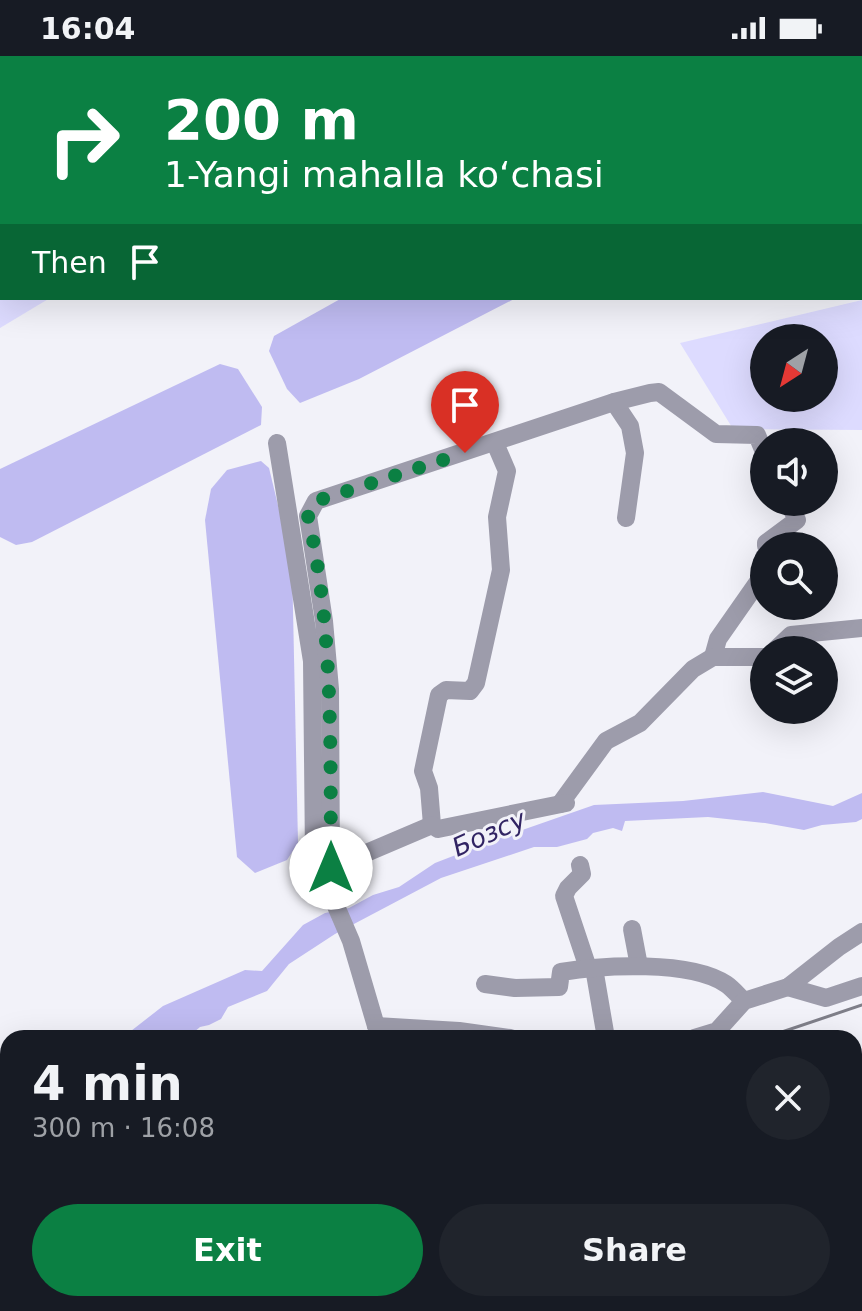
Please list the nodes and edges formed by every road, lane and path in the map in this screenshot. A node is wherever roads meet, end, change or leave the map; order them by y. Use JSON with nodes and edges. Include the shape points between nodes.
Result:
{"nodes":[{"id":1,"x":614,"y":402,"type":"junction"},
{"id":2,"x":750,"y":435,"type":"edge"},
{"id":3,"x":277,"y":443,"type":"dead end"},
{"id":4,"x":495,"y":443,"type":"junction"},
{"id":5,"x":795,"y":516,"type":"edge"},
{"id":6,"x":626,"y":518,"type":"dead end"},
{"id":7,"x":781,"y":532,"type":"edge"},
{"id":8,"x":750,"y":593,"type":"edge"},
{"id":9,"x":862,"y":628,"type":"edge"},
{"id":10,"x":790,"y":636,"type":"edge"},
{"id":11,"x":713,"y":657,"type":"junction"},
{"id":12,"x":750,"y":657,"type":"edge"},
{"id":13,"x":432,"y":825,"type":"junction"},
{"id":14,"x":580,"y":865,"type":"dead end"},
{"id":15,"x":327,"y":873,"type":"junction"},
{"id":16,"x":632,"y":929,"type":"dead end"},
{"id":17,"x":862,"y":932,"type":"edge"},
{"id":18,"x":639,"y":966,"type":"junction"},
{"id":19,"x":591,"y":968,"type":"junction"},
{"id":20,"x":485,"y":984,"type":"dead end"},
{"id":21,"x":862,"y":986,"type":"edge"},
{"id":22,"x":788,"y":987,"type":"junction"},
{"id":23,"x":744,"y":1001,"type":"junction"},
{"id":24,"x":371,"y":1030,"type":"edge"},
{"id":25,"x":604,"y":1030,"type":"edge"},
{"id":26,"x":718,"y":1030,"type":"edge"}],
"edges":[{"from":1,"to":2,"type":"street","via":[[659,392],[716,434]]},
{"from":1,"to":4,"type":"street"},
{"from":1,"to":6,"type":"street","via":[[630,426],[635,453]]},
{"from":3,"to":15,"type":"street","via":[[312,661],[314,855]]},
{"from":4,"to":13,"type":"street","via":[[507,471],[497,517],[501,570],[476,683],[470,691],[446,690],[439,695],[423,771]]},
{"from":4,"to":15,"type":"street","via":[[316,501],[308,516],[330,689]]},
{"from":5,"to":7,"type":"street","via":[[797,520]]},
{"from":8,"to":11,"type":"street","via":[[718,639]]},
{"from":9,"to":10,"type":"street"},
{"from":11,"to":12,"type":"street"},
{"from":11,"to":13,"type":"street","via":[[693,669],[640,723],[606,741],[563,803],[438,829]]},
{"from":13,"to":15,"type":"street"},
{"from":14,"to":19,"type":"street","via":[[582,874],[564,896]]},
{"from":15,"to":24,"type":"street","via":[[334,905],[351,941]]},
{"from":16,"to":18,"type":"street"},
{"from":17,"to":22,"type":"street"},
{"from":18,"to":19,"type":"street"},
{"from":18,"to":23,"type":"street","via":[[690,970],[726,983]]},
{"from":19,"to":20,"type":"street","via":[[561,972],[559,987]]},
{"from":19,"to":25,"type":"street"},
{"from":21,"to":22,"type":"street","via":[[826,998]]},
{"from":22,"to":23,"type":"street"},
{"from":23,"to":26,"type":"street"}]}
